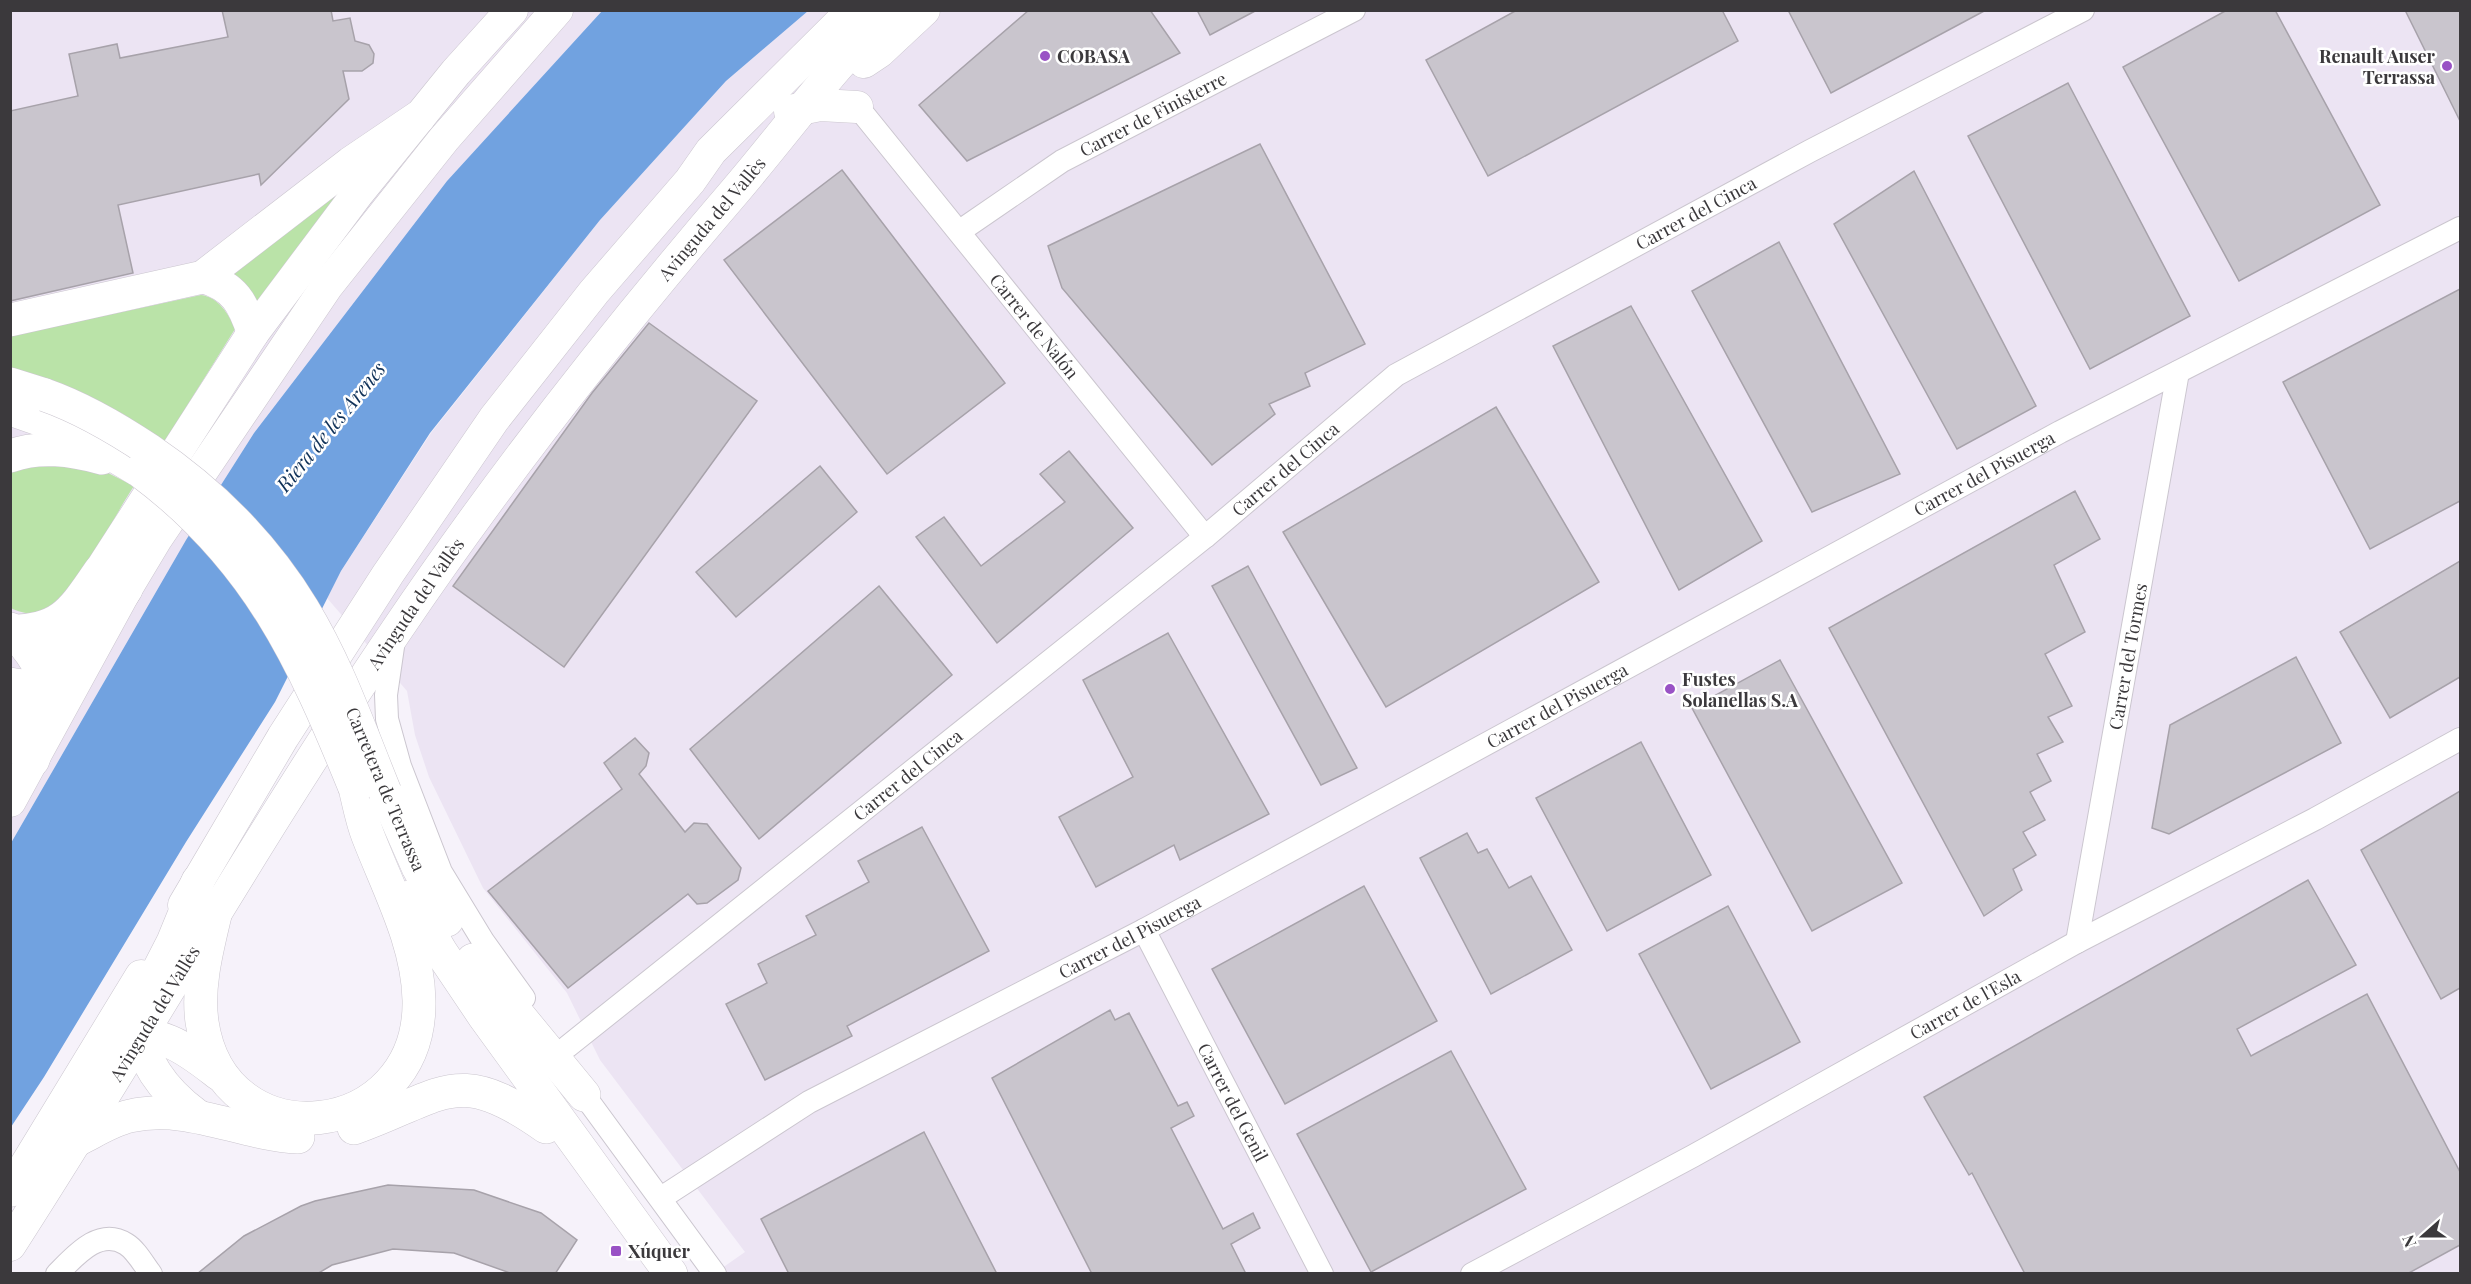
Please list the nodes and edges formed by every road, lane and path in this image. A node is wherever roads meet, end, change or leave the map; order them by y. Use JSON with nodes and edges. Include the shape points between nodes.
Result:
{"nodes":[{"id":1,"x":512,"y":10,"type":"edge"},
{"id":2,"x":557,"y":10,"type":"edge"},
{"id":3,"x":852,"y":10,"type":"edge"},
{"id":4,"x":890,"y":10,"type":"edge"},
{"id":5,"x":924,"y":10,"type":"edge"},
{"id":6,"x":1354,"y":10,"type":"edge"},
{"id":7,"x":2083,"y":10,"type":"edge"},
{"id":8,"x":844,"y":67,"type":"junction"},
{"id":9,"x":801,"y":108,"type":"junction"},
{"id":10,"x":861,"y":112,"type":"junction"},
{"id":11,"x":419,"y":117,"type":"junction"},
{"id":12,"x":690,"y":181,"type":"junction"},
{"id":13,"x":2460,"y":228,"type":"edge"},
{"id":14,"x":960,"y":231,"type":"junction"},
{"id":15,"x":203,"y":277,"type":"junction"},
{"id":16,"x":10,"y":320,"type":"edge"},
{"id":17,"x":253,"y":333,"type":"junction"},
{"id":18,"x":2178,"y":372,"type":"junction"},
{"id":19,"x":10,"y":384,"type":"edge"},
{"id":20,"x":44,"y":407,"type":"junction"},
{"id":21,"x":10,"y":408,"type":"edge"},
{"id":22,"x":10,"y":456,"type":"edge"},
{"id":23,"x":140,"y":471,"type":"junction"},
{"id":24,"x":1205,"y":537,"type":"junction"},
{"id":25,"x":113,"y":580,"type":"junction"},
{"id":26,"x":11,"y":630,"type":"edge"},
{"id":27,"x":396,"y":630,"type":"junction"},
{"id":28,"x":35,"y":681,"type":"edge"},
{"id":29,"x":2460,"y":739,"type":"edge"},
{"id":30,"x":22,"y":754,"type":"edge"},
{"id":31,"x":370,"y":790,"type":"junction"},
{"id":32,"x":10,"y":801,"type":"edge"},
{"id":33,"x":198,"y":881,"type":"junction"},
{"id":34,"x":215,"y":915,"type":"junction"},
{"id":35,"x":1144,"y":930,"type":"junction"},
{"id":36,"x":2077,"y":942,"type":"junction"},
{"id":37,"x":441,"y":952,"type":"junction"},
{"id":38,"x":472,"y":960,"type":"junction"},
{"id":39,"x":140,"y":1038,"type":"junction"},
{"id":40,"x":567,"y":1047,"type":"junction"},
{"id":41,"x":220,"y":1075,"type":"junction"},
{"id":42,"x":584,"y":1095,"type":"junction"},
{"id":43,"x":196,"y":1115,"type":"junction"},
{"id":44,"x":546,"y":1127,"type":"junction"},
{"id":45,"x":66,"y":1131,"type":"junction"},
{"id":46,"x":10,"y":1191,"type":"edge"},
{"id":47,"x":661,"y":1198,"type":"junction"},
{"id":48,"x":10,"y":1245,"type":"edge"},
{"id":49,"x":57,"y":1274,"type":"edge"},
{"id":50,"x":151,"y":1274,"type":"edge"},
{"id":51,"x":651,"y":1274,"type":"edge"},
{"id":52,"x":671,"y":1274,"type":"edge"},
{"id":53,"x":692,"y":1274,"type":"edge"},
{"id":54,"x":715,"y":1274,"type":"edge"},
{"id":55,"x":1323,"y":1274,"type":"edge"},
{"id":56,"x":1472,"y":1274,"type":"edge"}],
"edges":[{"from":1,"to":11,"type":"main road"},
{"from":2,"to":25,"type":"main road","via":[[451,130],[327,286],[191,485]]},
{"from":3,"to":12,"type":"main road","name":"Avinguda del Vallès","via":[[711,151]]},
{"from":4,"to":8,"type":"main road","name":"Avinguda del Vallès"},
{"from":5,"to":8,"type":"main road","via":[[879,52]]},
{"from":6,"to":14,"type":"street","name":"Carrer de Finisterre","via":[[1062,161]]},
{"from":7,"to":24,"type":"street","name":"Carrer del Cinca","via":[[1810,151],[1396,375]]},
{"from":8,"to":9,"type":"main road","name":"Avinguda del Vallès"},
{"from":8,"to":10,"type":"main road"},
{"from":9,"to":10,"type":"main road","via":[[820,105]]},
{"from":9,"to":12,"type":"main road","via":[[758,126],[720,162]]},
{"from":9,"to":27,"type":"main road","name":"Avinguda del Vallès","via":[[524,449]]},
{"from":10,"to":14,"type":"street","name":"Carrer de Nalón"},
{"from":11,"to":15,"type":"main road","via":[[351,163]]},
{"from":11,"to":17,"type":"main road"},
{"from":12,"to":33,"type":"main road","name":"Avinguda del Vallès","via":[[594,292],[494,419],[283,737]]},
{"from":13,"to":18,"type":"street","name":"Carrer del Pisuerga"},
{"from":14,"to":24,"type":"street","name":"Carrer de Nalón"},
{"from":15,"to":16,"type":"main road"},
{"from":15,"to":17,"type":"main road","via":[[220,282],[240,300]]},
{"from":17,"to":25,"type":"main road"},
{"from":18,"to":35,"type":"street","name":"Carrer del Pisuerga","via":[[2060,432]]},
{"from":18,"to":36,"type":"street","name":"Carrer del Tormes"},
{"from":19,"to":20,"type":"main road","name":"Carretera de Terrassa"},
{"from":20,"to":21,"type":"main road","name":"Carretera de Terrassa"},
{"from":20,"to":23,"type":"main road","name":"Carretera de Terrassa"},
{"from":20,"to":31,"type":"main road","name":"Carretera de Terrassa","bridge":true,"via":[[66,402],[178,470],[225,510],[260,548],[316,631],[342,686]]},
{"from":22,"to":23,"type":"main road","via":[[56,450],[95,456]]},
{"from":23,"to":31,"type":"main road","name":"Carretera de Terrassa","bridge":true,"via":[[204,526],[261,595]]},
{"from":24,"to":40,"type":"street","name":"Carrer del Cinca"},
{"from":25,"to":26,"type":"main road","via":[[62,619],[38,628]]},
{"from":25,"to":28,"type":"main road","via":[[71,669],[61,676]]},
{"from":25,"to":30,"type":"main road"},
{"from":26,"to":28,"type":"main road","via":[[35,657]]},
{"from":27,"to":34,"type":"main road","name":"Avinguda del Vallès"},
{"from":27,"to":40,"type":"street","via":[[387,683],[387,719],[426,837],[441,872],[483,941],[536,1014]]},
{"from":28,"to":30,"type":"main road","via":[[46,714]]},
{"from":29,"to":36,"type":"street","name":"Carrer de l'Esla"},
{"from":30,"to":32,"type":"main road"},
{"from":31,"to":37,"type":"main road","name":"Carretera de Terrassa","via":[[403,886]]},
{"from":31,"to":38,"type":"main road","name":"Carretera de Terrassa"},
{"from":31,"to":41,"type":"main road","via":[[367,834],[398,912],[419,986],[418,1020],[407,1059],[390,1083],[364,1104],[313,1119],[296,1119],[264,1110]]},
{"from":33,"to":39,"type":"main road","via":[[173,942],[134,1018]]},
{"from":33,"to":45,"type":"main road","name":"Avinguda del Vallès"},
{"from":34,"to":39,"type":"main road","name":"Avinguda del Vallès"},
{"from":34,"to":41,"type":"main road","via":[[200,1005],[206,1041]]},
{"from":35,"to":47,"type":"street","name":"Carrer del Pisuerga","via":[[809,1102]]},
{"from":35,"to":55,"type":"street","name":"Carrer del Genil"},
{"from":36,"to":56,"type":"street","name":"Carrer de l'Esla"},
{"from":37,"to":44,"type":"main road","via":[[471,1017]]},
{"from":37,"to":52,"type":"main road","name":"Carretera de Terrassa"},
{"from":38,"to":42,"type":"main road"},
{"from":38,"to":53,"type":"main road","name":"Carretera de Terrassa","via":[[496,1003]]},
{"from":39,"to":41,"type":"main road","via":[[154,1037],[177,1045]]},
{"from":39,"to":43,"type":"main road","via":[[155,1075]]},
{"from":39,"to":45,"type":"main road","via":[[117,1045],[94,1077]]},
{"from":40,"to":42,"type":"street"},
{"from":42,"to":47,"type":"street"},
{"from":43,"to":44,"type":"main road","via":[[284,1137],[316,1137],[374,1121],[434,1094],[465,1089],[501,1098]]},
{"from":43,"to":45,"type":"main road","via":[[128,1117]]},
{"from":44,"to":51,"type":"main road"},
{"from":45,"to":46,"type":"main road","name":"Avinguda del Vallès"},
{"from":45,"to":48,"type":"main road","name":"Avinguda del Vallès"},
{"from":47,"to":54,"type":"street"},
{"from":49,"to":50,"type":"street","via":[[80,1251],[96,1241],[111,1239],[127,1244]]}]}
